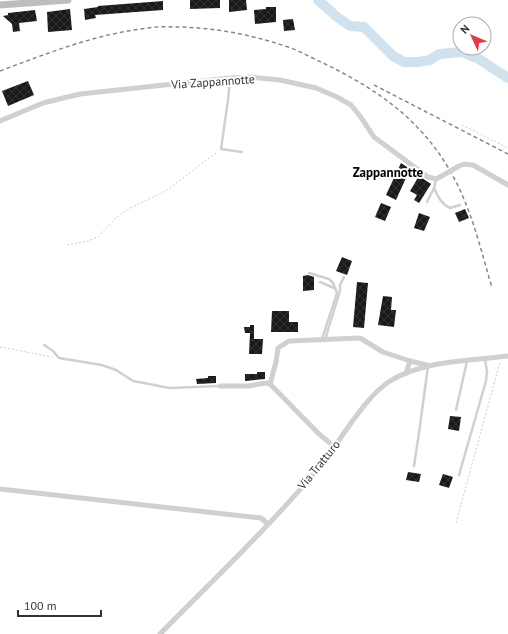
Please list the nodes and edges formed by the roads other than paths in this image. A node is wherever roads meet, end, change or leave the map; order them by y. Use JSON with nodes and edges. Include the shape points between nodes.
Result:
{"nodes":[{"id":1,"x":68,"y":0,"type":"edge"},
{"id":2,"x":0,"y":5,"type":"edge"},
{"id":3,"x":230,"y":78,"type":"junction"},
{"id":4,"x":0,"y":121,"type":"edge"},
{"id":5,"x":242,"y":152,"type":"dead end"},
{"id":6,"x":438,"y":178,"type":"junction"},
{"id":7,"x":508,"y":185,"type":"edge"},
{"id":8,"x":434,"y":188,"type":"junction"},
{"id":9,"x":427,"y":202,"type":"dead end"},
{"id":10,"x":460,"y":205,"type":"dead end"},
{"id":11,"x":309,"y":273,"type":"dead end"},
{"id":12,"x":344,"y":277,"type":"dead end"},
{"id":13,"x":320,"y":282,"type":"dead end"},
{"id":14,"x":335,"y":288,"type":"junction"},
{"id":15,"x":324,"y":338,"type":"junction"},
{"id":16,"x":44,"y":345,"type":"dead end"},
{"id":17,"x":508,"y":356,"type":"edge"},
{"id":18,"x":485,"y":359,"type":"junction"},
{"id":19,"x":410,"y":361,"type":"junction"},
{"id":20,"x":467,"y":361,"type":"junction"},
{"id":21,"x":428,"y":365,"type":"junction"},
{"id":22,"x":406,"y":373,"type":"junction"},
{"id":23,"x":270,"y":384,"type":"junction"},
{"id":24,"x":220,"y":386,"type":"joint"},
{"id":25,"x":456,"y":410,"type":"dead end"},
{"id":26,"x":335,"y":446,"type":"junction"},
{"id":27,"x":414,"y":466,"type":"dead end"},
{"id":28,"x":459,"y":475,"type":"dead end"},
{"id":29,"x":0,"y":489,"type":"edge"},
{"id":30,"x":268,"y":524,"type":"junction"},
{"id":31,"x":160,"y":634,"type":"edge"}],
"edges":[{"from":1,"to":2,"type":"main road"},
{"from":3,"to":4,"type":"street","name":"Via Zappannotte","via":[[80,94],[43,103]]},
{"from":3,"to":5,"type":"lane","via":[[221,149]]},
{"from":3,"to":6,"type":"street","name":"Via Zappannotte","via":[[280,80],[316,88],[337,97],[351,104],[374,137],[428,176]]},
{"from":6,"to":7,"type":"street","bridge":true,"via":[[464,164],[473,165]]},
{"from":6,"to":8,"type":"lane"},
{"from":8,"to":9,"type":"lane"},
{"from":8,"to":10,"type":"lane","via":[[445,206],[450,208]]},
{"from":11,"to":14,"type":"lane","via":[[329,279]]},
{"from":12,"to":15,"type":"lane"},
{"from":13,"to":14,"type":"lane"},
{"from":14,"to":15,"type":"lane","via":[[337,293]]},
{"from":15,"to":19,"type":"street","via":[[360,338],[383,352]]},
{"from":15,"to":23,"type":"street","via":[[289,341],[278,348]]},
{"from":16,"to":24,"type":"lane","via":[[59,358],[102,365],[133,381],[170,388]]},
{"from":17,"to":18,"type":"street","name":"Via Tratturo"},
{"from":18,"to":20,"type":"street","name":"Via Tratturo"},
{"from":18,"to":28,"type":"lane","via":[[486,381]]},
{"from":19,"to":21,"type":"street"},
{"from":19,"to":22,"type":"street"},
{"from":20,"to":21,"type":"street","name":"Via Tratturo"},
{"from":20,"to":25,"type":"lane"},
{"from":21,"to":22,"type":"street","name":"Via Tratturo"},
{"from":21,"to":27,"type":"lane"},
{"from":22,"to":26,"type":"street","name":"Via Tratturo","via":[[390,381],[374,395]]},
{"from":23,"to":24,"type":"street"},
{"from":23,"to":26,"type":"street","via":[[318,434]]},
{"from":26,"to":30,"type":"street","name":"Via Tratturo"},
{"from":29,"to":30,"type":"street","via":[[260,518]]},
{"from":30,"to":31,"type":"street","name":"Via Tratturo"}]}
